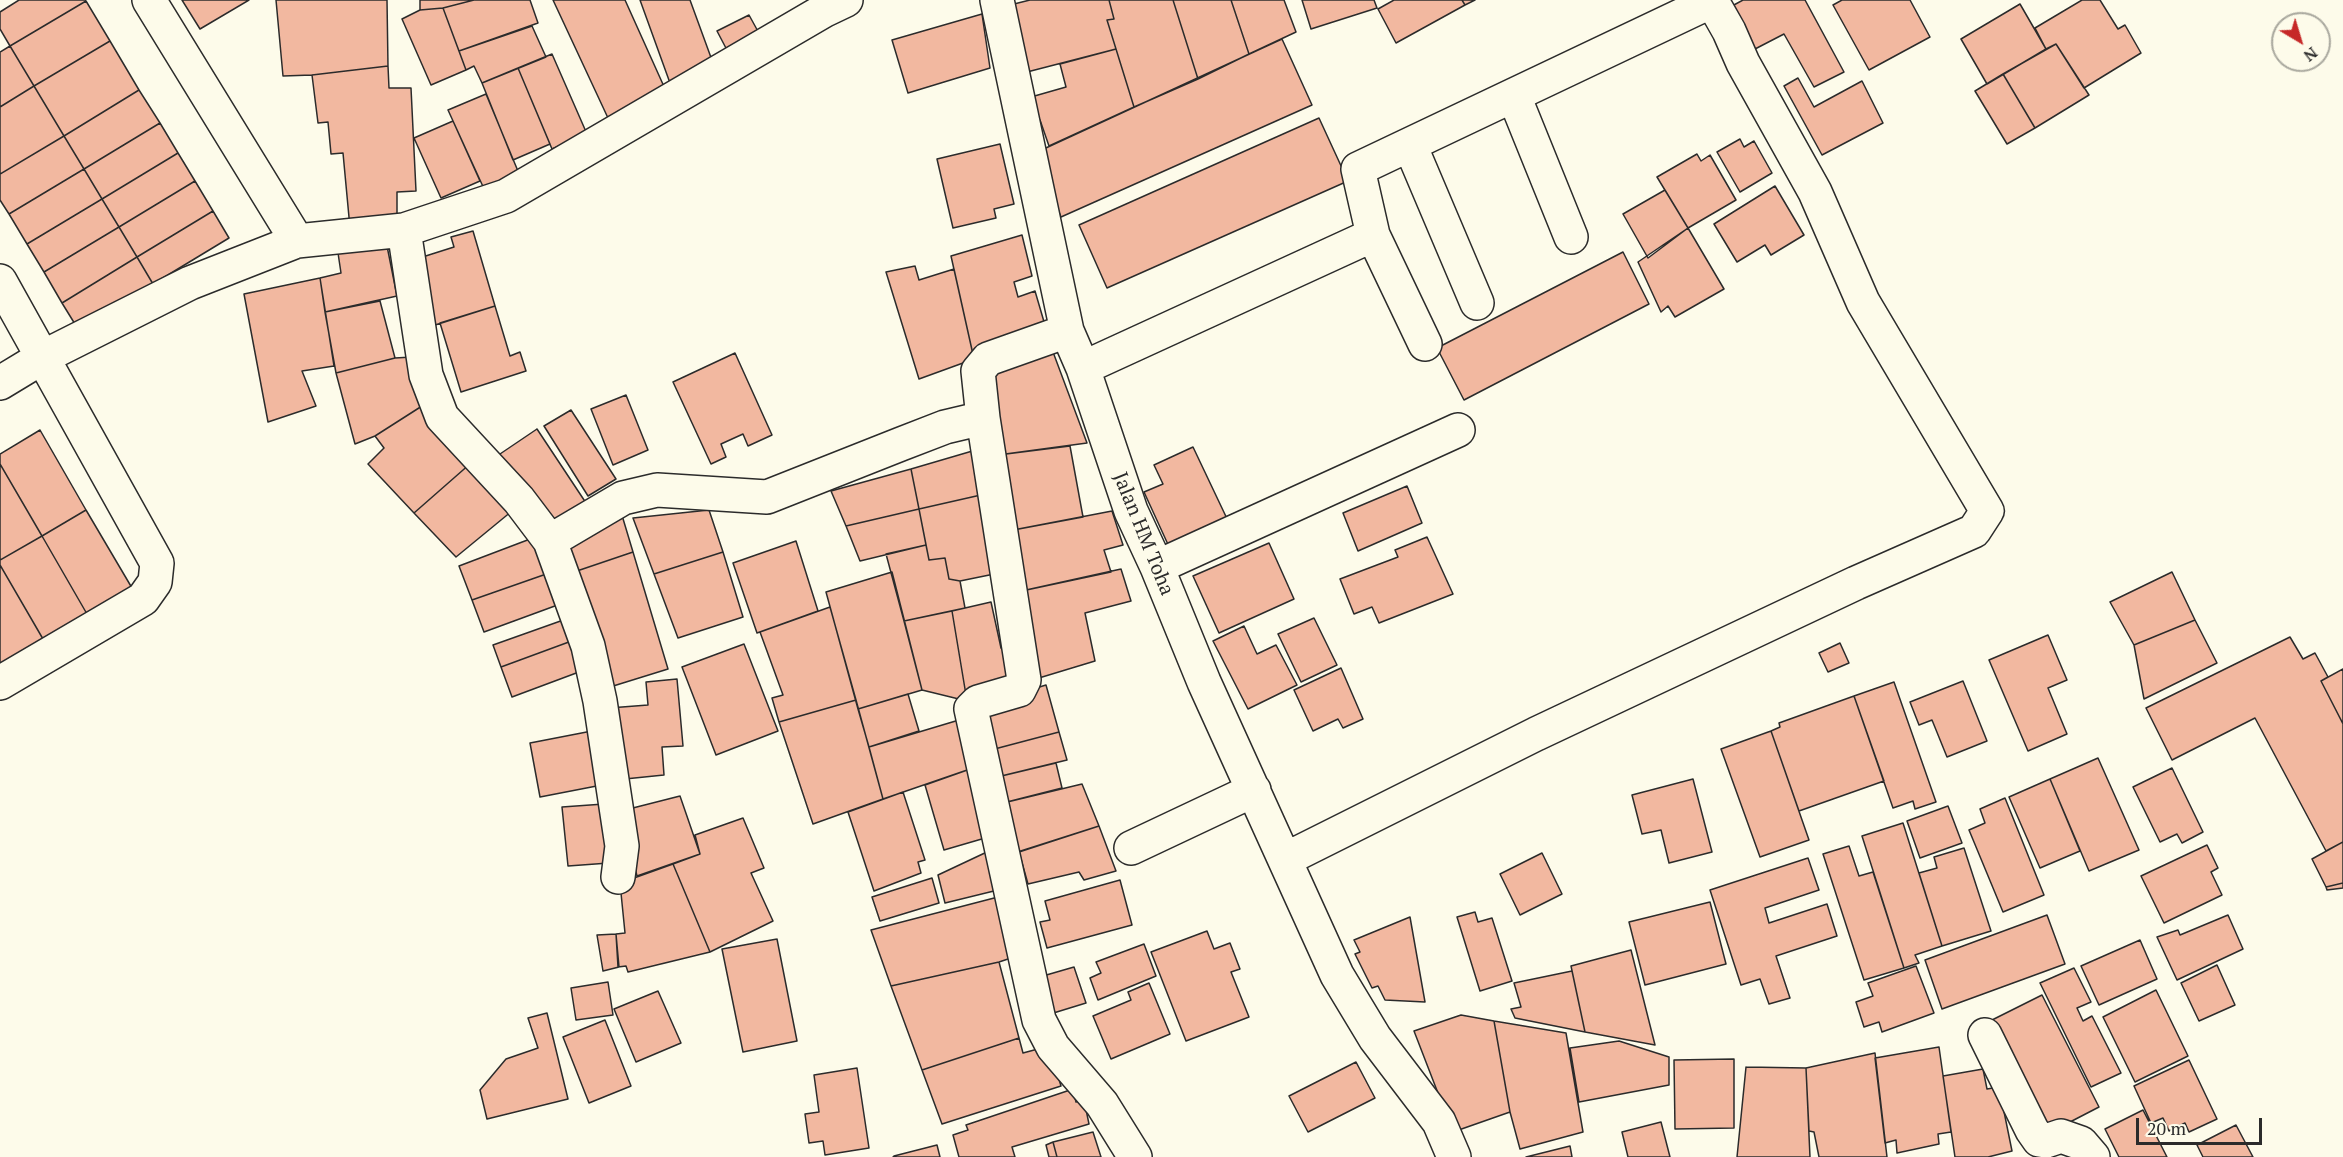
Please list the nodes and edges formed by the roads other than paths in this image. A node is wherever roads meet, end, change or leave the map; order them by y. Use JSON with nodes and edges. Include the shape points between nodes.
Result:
{"nodes":[{"id":1,"x":149,"y":0,"type":"edge"},
{"id":2,"x":846,"y":0,"type":"edge"},
{"id":3,"x":997,"y":0,"type":"edge"},
{"id":4,"x":1713,"y":0,"type":"edge"},
{"id":5,"x":1514,"y":96,"type":"junction"},
{"id":6,"x":1410,"y":145,"type":"junction"},
{"id":7,"x":404,"y":230,"type":"junction"},
{"id":8,"x":1373,"y":235,"type":"junction"},
{"id":9,"x":1570,"y":237,"type":"dead end"},
{"id":10,"x":297,"y":241,"type":"junction"},
{"id":11,"x":0,"y":281,"type":"edge"},
{"id":12,"x":1477,"y":303,"type":"dead end"},
{"id":13,"x":1067,"y":331,"type":"junction"},
{"id":14,"x":1425,"y":344,"type":"dead end"},
{"id":15,"x":43,"y":357,"type":"junction"},
{"id":16,"x":1083,"y":368,"type":"junction"},
{"id":17,"x":0,"y":383,"type":"edge"},
{"id":18,"x":983,"y":418,"type":"junction"},
{"id":19,"x":1458,"y":430,"type":"dead end"},
{"id":20,"x":550,"y":541,"type":"junction"},
{"id":21,"x":1157,"y":567,"type":"junction"},
{"id":22,"x":0,"y":683,"type":"edge"},
{"id":23,"x":1254,"y":790,"type":"junction"},
{"id":24,"x":1131,"y":848,"type":"dead end"},
{"id":25,"x":1286,"y":859,"type":"junction"},
{"id":26,"x":618,"y":877,"type":"dead end"},
{"id":27,"x":1985,"y":1035,"type":"dead end"},
{"id":28,"x":1135,"y":1157,"type":"edge"},
{"id":29,"x":1454,"y":1157,"type":"edge"},
{"id":30,"x":2093,"y":1157,"type":"edge"}],
"edges":[{"from":1,"to":10,"type":"street"},
{"from":2,"to":7,"type":"street","via":[[506,196]]},
{"from":3,"to":13,"type":"street","name":"Jalan HM Toha"},
{"from":4,"to":5,"type":"street"},
{"from":4,"to":25,"type":"street","via":[[1743,63],[1815,192],[1863,302],[1987,511],[1974,531],[1546,729]]},
{"from":5,"to":6,"type":"street"},
{"from":5,"to":9,"type":"street"},
{"from":6,"to":8,"type":"street","via":[[1358,170]]},
{"from":6,"to":12,"type":"street"},
{"from":7,"to":10,"type":"street"},
{"from":7,"to":20,"type":"street","via":[[426,375],[442,417],[492,469]]},
{"from":8,"to":14,"type":"street"},
{"from":8,"to":16,"type":"street"},
{"from":10,"to":15,"type":"street","via":[[190,283]]},
{"from":11,"to":15,"type":"street"},
{"from":13,"to":16,"type":"street","name":"Jalan HM Toha"},
{"from":13,"to":18,"type":"street","via":[[988,359],[978,371]]},
{"from":15,"to":17,"type":"street"},
{"from":15,"to":22,"type":"street","via":[[151,550],[157,563],[155,582],[143,598]]},
{"from":16,"to":21,"type":"street","name":"Jalan HM Toha","via":[[1131,511]]},
{"from":18,"to":20,"type":"street","via":[[945,427],[767,498],[657,490],[623,498]]},
{"from":18,"to":28,"type":"street","via":[[1024,680],[1019,690],[978,702],[970,709],[1039,1020],[1053,1047],[1102,1104]]},
{"from":19,"to":21,"type":"street"},
{"from":20,"to":26,"type":"street","via":[[588,646],[600,701],[622,846]]},
{"from":21,"to":23,"type":"street","name":"Jalan HM Toha"},
{"from":23,"to":24,"type":"street"},
{"from":23,"to":25,"type":"street","name":"Jalan HM Toha"},
{"from":25,"to":29,"type":"street","name":"Jalan HM Toha","via":[[1337,975],[1375,1038],[1438,1122]]},
{"from":27,"to":30,"type":"street","via":[[2039,1140],[2061,1136],[2081,1143]]}]}
